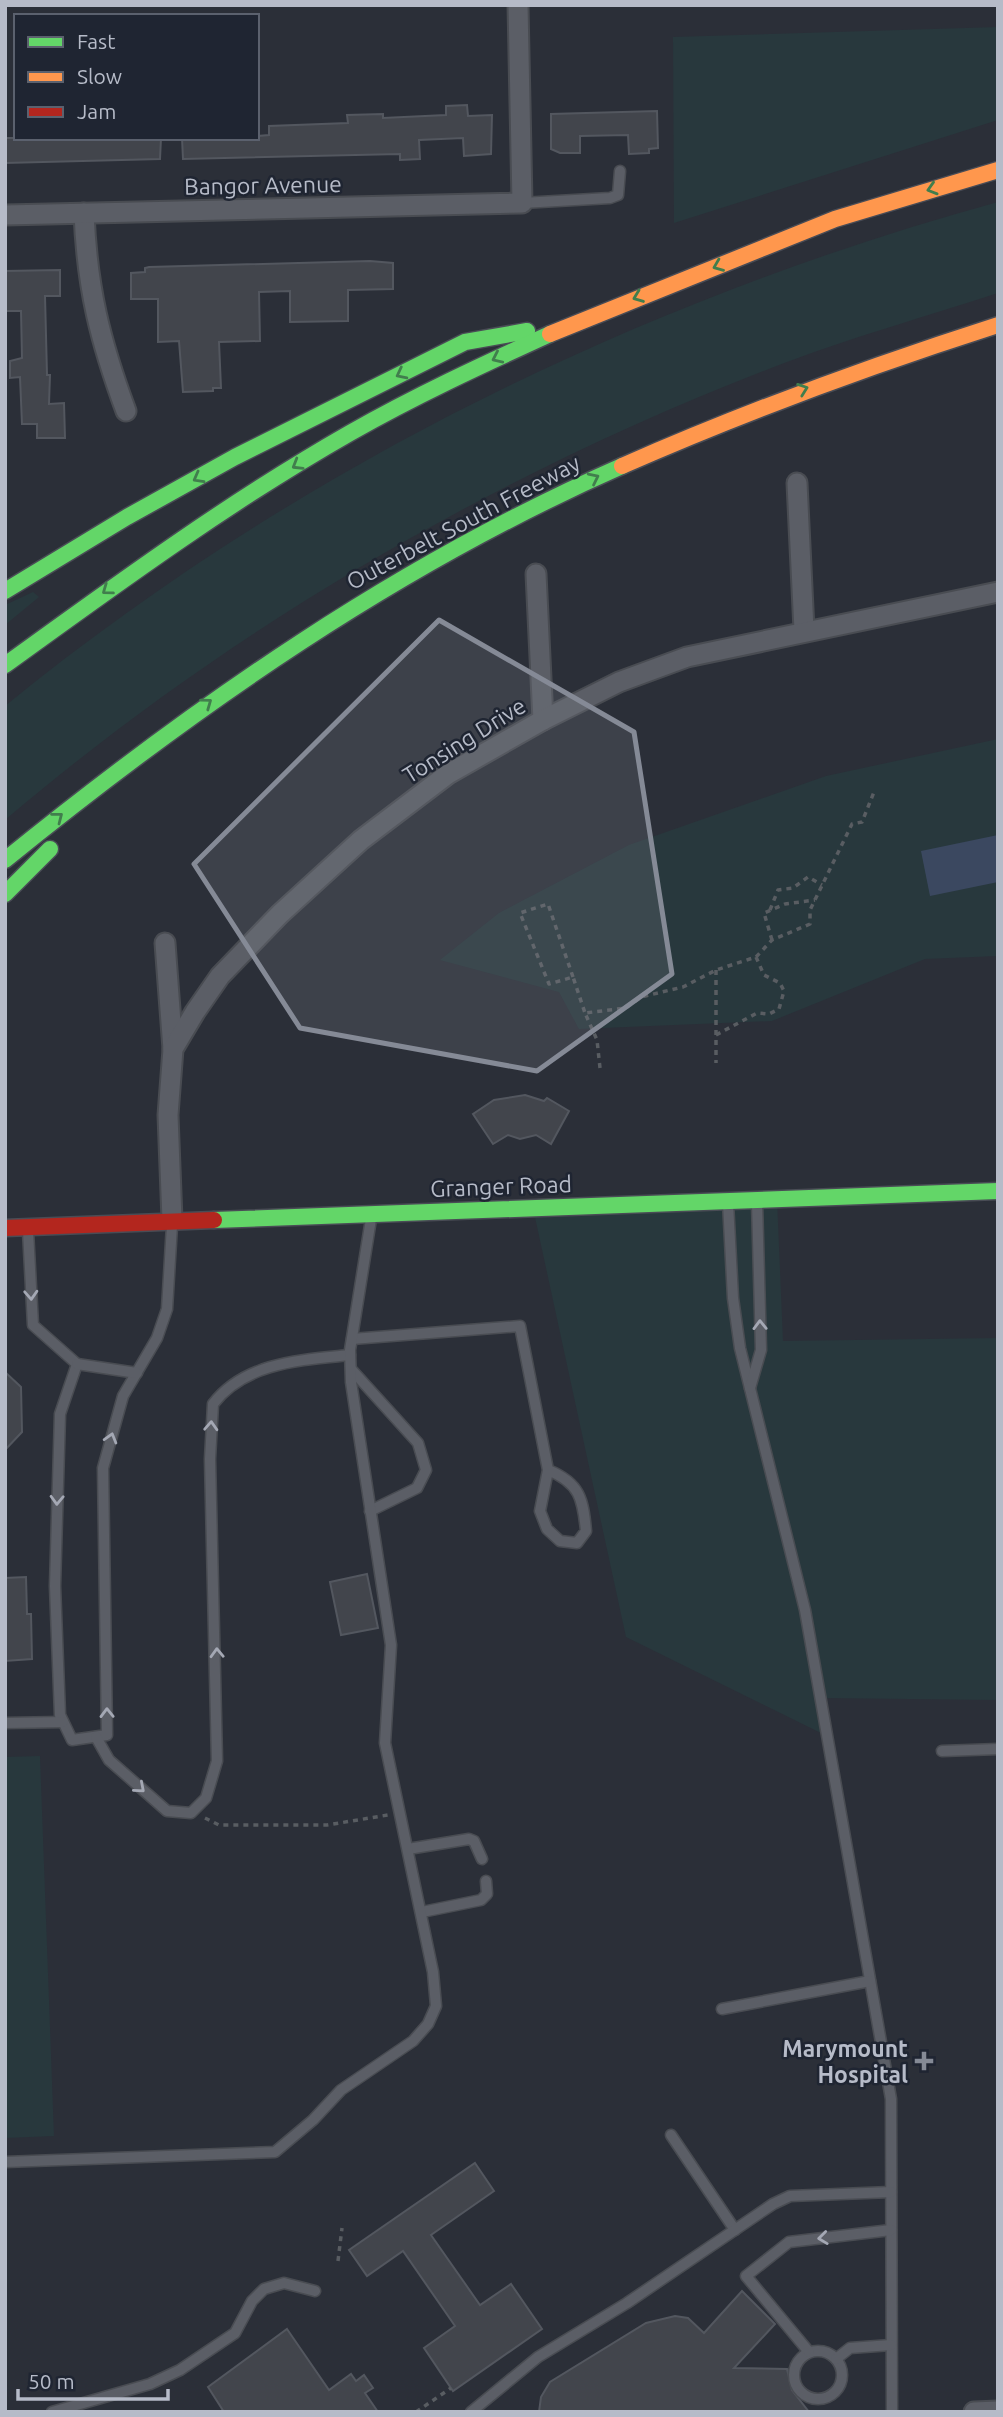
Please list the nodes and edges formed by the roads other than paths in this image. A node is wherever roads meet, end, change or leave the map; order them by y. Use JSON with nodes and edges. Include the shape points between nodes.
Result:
{"nodes":[{"id":1,"x":518,"y":5,"type":"edge"},
{"id":2,"x":998,"y":170,"type":"edge"},
{"id":3,"x":620,"y":171,"type":"dead end"},
{"id":4,"x":522,"y":202,"type":"junction"},
{"id":5,"x":85,"y":214,"type":"junction"},
{"id":6,"x":5,"y":215,"type":"edge"},
{"id":7,"x":582,"y":319,"type":"junction"},
{"id":8,"x":998,"y":325,"type":"edge"},
{"id":9,"x":126,"y":411,"type":"dead end"},
{"id":10,"x":797,"y":483,"type":"dead end"},
{"id":11,"x":536,"y":574,"type":"dead end"},
{"id":12,"x":5,"y":591,"type":"edge"},
{"id":13,"x":998,"y":592,"type":"edge"},
{"id":14,"x":804,"y":630,"type":"junction"},
{"id":15,"x":5,"y":665,"type":"edge"},
{"id":16,"x":543,"y":720,"type":"junction"},
{"id":17,"x":152,"y":743,"type":"junction"},
{"id":18,"x":5,"y":860,"type":"edge"},
{"id":19,"x":5,"y":894,"type":"edge"},
{"id":20,"x":166,"y":943,"type":"dead end"},
{"id":21,"x":173,"y":1049,"type":"junction"},
{"id":22,"x":998,"y":1191,"type":"edge"},
{"id":23,"x":757,"y":1201,"type":"junction"},
{"id":24,"x":728,"y":1202,"type":"junction"},
{"id":25,"x":372,"y":1213,"type":"junction"},
{"id":26,"x":172,"y":1220,"type":"junction"},
{"id":27,"x":27,"y":1227,"type":"junction"},
{"id":28,"x":5,"y":1228,"type":"edge"},
{"id":29,"x":352,"y":1339,"type":"junction"},
{"id":30,"x":350,"y":1355,"type":"junction"},
{"id":31,"x":77,"y":1364,"type":"junction"},
{"id":32,"x":351,"y":1369,"type":"junction"},
{"id":33,"x":137,"y":1373,"type":"junction"},
{"id":34,"x":749,"y":1392,"type":"junction"},
{"id":35,"x":548,"y":1470,"type":"junction"},
{"id":36,"x":370,"y":1511,"type":"junction"},
{"id":37,"x":64,"y":1722,"type":"junction"},
{"id":38,"x":5,"y":1723,"type":"edge"},
{"id":39,"x":96,"y":1737,"type":"junction"},
{"id":40,"x":998,"y":1749,"type":"edge"},
{"id":41,"x":942,"y":1751,"type":"dead end"},
{"id":42,"x":408,"y":1849,"type":"junction"},
{"id":43,"x":482,"y":1859,"type":"dead end"},
{"id":44,"x":486,"y":1881,"type":"dead end"},
{"id":45,"x":422,"y":1912,"type":"junction"},
{"id":46,"x":870,"y":1981,"type":"junction"},
{"id":47,"x":722,"y":2009,"type":"dead end"},
{"id":48,"x":671,"y":2135,"type":"dead end"},
{"id":49,"x":5,"y":2162,"type":"edge"},
{"id":50,"x":891,"y":2192,"type":"junction"},
{"id":51,"x":735,"y":2230,"type":"junction"},
{"id":52,"x":891,"y":2230,"type":"junction"},
{"id":53,"x":315,"y":2291,"type":"dead end"},
{"id":54,"x":891,"y":2345,"type":"junction"},
{"id":55,"x":809,"y":2352,"type":"junction"},
{"id":56,"x":835,"y":2359,"type":"junction"},
{"id":57,"x":998,"y":2411,"type":"edge"},
{"id":58,"x":52,"y":2412,"type":"edge"},
{"id":59,"x":471,"y":2412,"type":"edge"},
{"id":60,"x":892,"y":2412,"type":"edge"},
{"id":61,"x":974,"y":2412,"type":"edge"}],
"edges":[{"from":1,"to":4,"type":"street"},
{"from":2,"to":7,"type":"main road","one_way":true,"via":[[835,219]]},
{"from":3,"to":4,"type":"lane","via":[[618,195],[610,198]]},
{"from":4,"to":5,"type":"street","name":"Bangor Avenue"},
{"from":5,"to":6,"type":"street","name":"Bangor Avenue"},
{"from":5,"to":9,"type":"street","via":[[86,270],[102,347]]},
{"from":7,"to":12,"type":"main road","one_way":true,"via":[[465,342],[235,457]]},
{"from":7,"to":15,"type":"main road","one_way":true,"via":[[434,387],[337,441],[174,543]]},
{"from":17,"to":8,"type":"main road","name":"Outerbelt South Freeway","one_way":true,"via":[[293,645],[496,525],[732,416]]},
{"from":10,"to":14,"type":"street"},
{"from":11,"to":16,"type":"street"},
{"from":13,"to":14,"type":"street","name":"Tonsing Drive"},
{"from":14,"to":16,"type":"street","name":"Tonsing Drive","via":[[687,657],[619,682]]},
{"from":16,"to":21,"type":"street","name":"Tonsing Drive","via":[[448,774],[361,840],[220,976]]},
{"from":18,"to":17,"type":"main road","name":"Outerbelt South Freeway","one_way":true},
{"from":17,"to":19,"type":"main road"},
{"from":20,"to":21,"type":"street"},
{"from":21,"to":26,"type":"street","name":"Tonsing Drive","via":[[168,1115]]},
{"from":22,"to":23,"type":"main road","name":"Granger Road"},
{"from":23,"to":24,"type":"main road","name":"Granger Road"},
{"from":34,"to":23,"type":"lane","one_way":true,"via":[[761,1350]]},
{"from":24,"to":25,"type":"main road","name":"Granger Road"},
{"from":24,"to":34,"type":"lane","via":[[733,1298]]},
{"from":25,"to":26,"type":"main road","name":"Granger Road"},
{"from":25,"to":29,"type":"lane"},
{"from":26,"to":27,"type":"main road","name":"Granger Road"},
{"from":26,"to":33,"type":"lane","via":[[167,1309]]},
{"from":27,"to":28,"type":"main road","name":"Granger Road"},
{"from":27,"to":31,"type":"lane","one_way":true,"via":[[33,1325]]},
{"from":29,"to":30,"type":"lane"},
{"from":29,"to":35,"type":"lane","via":[[520,1326]]},
{"from":30,"to":32,"type":"lane"},
{"from":39,"to":30,"type":"lane","one_way":true,"via":[[109,1760],[167,1811],[193,1811],[206,1798],[217,1761],[210,1459],[213,1404],[242,1377],[280,1364]]},
{"from":31,"to":33,"type":"lane"},
{"from":31,"to":37,"type":"lane","one_way":true,"via":[[60,1414],[55,1586],[60,1715]]},
{"from":32,"to":36,"type":"lane"},
{"from":32,"to":36,"type":"lane","via":[[418,1443],[426,1470],[417,1488]]},
{"from":39,"to":33,"type":"lane","one_way":true,"via":[[107,1735],[103,1468],[123,1396]]},
{"from":34,"to":46,"type":"lane","via":[[805,1610]]},
{"from":35,"to":35,"type":"lane","via":[[540,1511],[547,1529],[560,1541],[576,1543],[586,1531],[579,1493],[567,1478]]},
{"from":36,"to":42,"type":"lane","via":[[391,1645],[385,1744]]},
{"from":37,"to":38,"type":"lane"},
{"from":37,"to":39,"type":"lane","via":[[72,1740]]},
{"from":40,"to":41,"type":"lane"},
{"from":42,"to":43,"type":"lane","via":[[470,1839]]},
{"from":42,"to":45,"type":"lane"},
{"from":44,"to":45,"type":"lane","via":[[487,1894],[481,1900]]},
{"from":45,"to":49,"type":"lane","via":[[436,2006],[428,2024],[413,2041],[341,2090],[275,2152]]},
{"from":46,"to":47,"type":"lane"},
{"from":46,"to":50,"type":"lane","via":[[891,2099]]},
{"from":48,"to":51,"type":"lane"},
{"from":50,"to":51,"type":"lane","via":[[790,2196]]},
{"from":50,"to":52,"type":"lane"},
{"from":51,"to":59,"type":"lane","via":[[538,2357]]},
{"from":52,"to":54,"type":"lane"},
{"from":52,"to":55,"type":"lane","one_way":true,"via":[[789,2242],[746,2276]]},
{"from":53,"to":58,"type":"lane","via":[[284,2283],[264,2289],[235,2333],[180,2370],[150,2384]]},
{"from":54,"to":56,"type":"lane","via":[[850,2348]]},
{"from":54,"to":60,"type":"lane"},
{"from":55,"to":56,"type":"lane","via":[[825,2352]]},
{"from":55,"to":56,"type":"lane","via":[[797,2362],[794,2377],[800,2391],[814,2398],[829,2396],[840,2384],[841,2368]]},
{"from":57,"to":61,"type":"street"}]}
